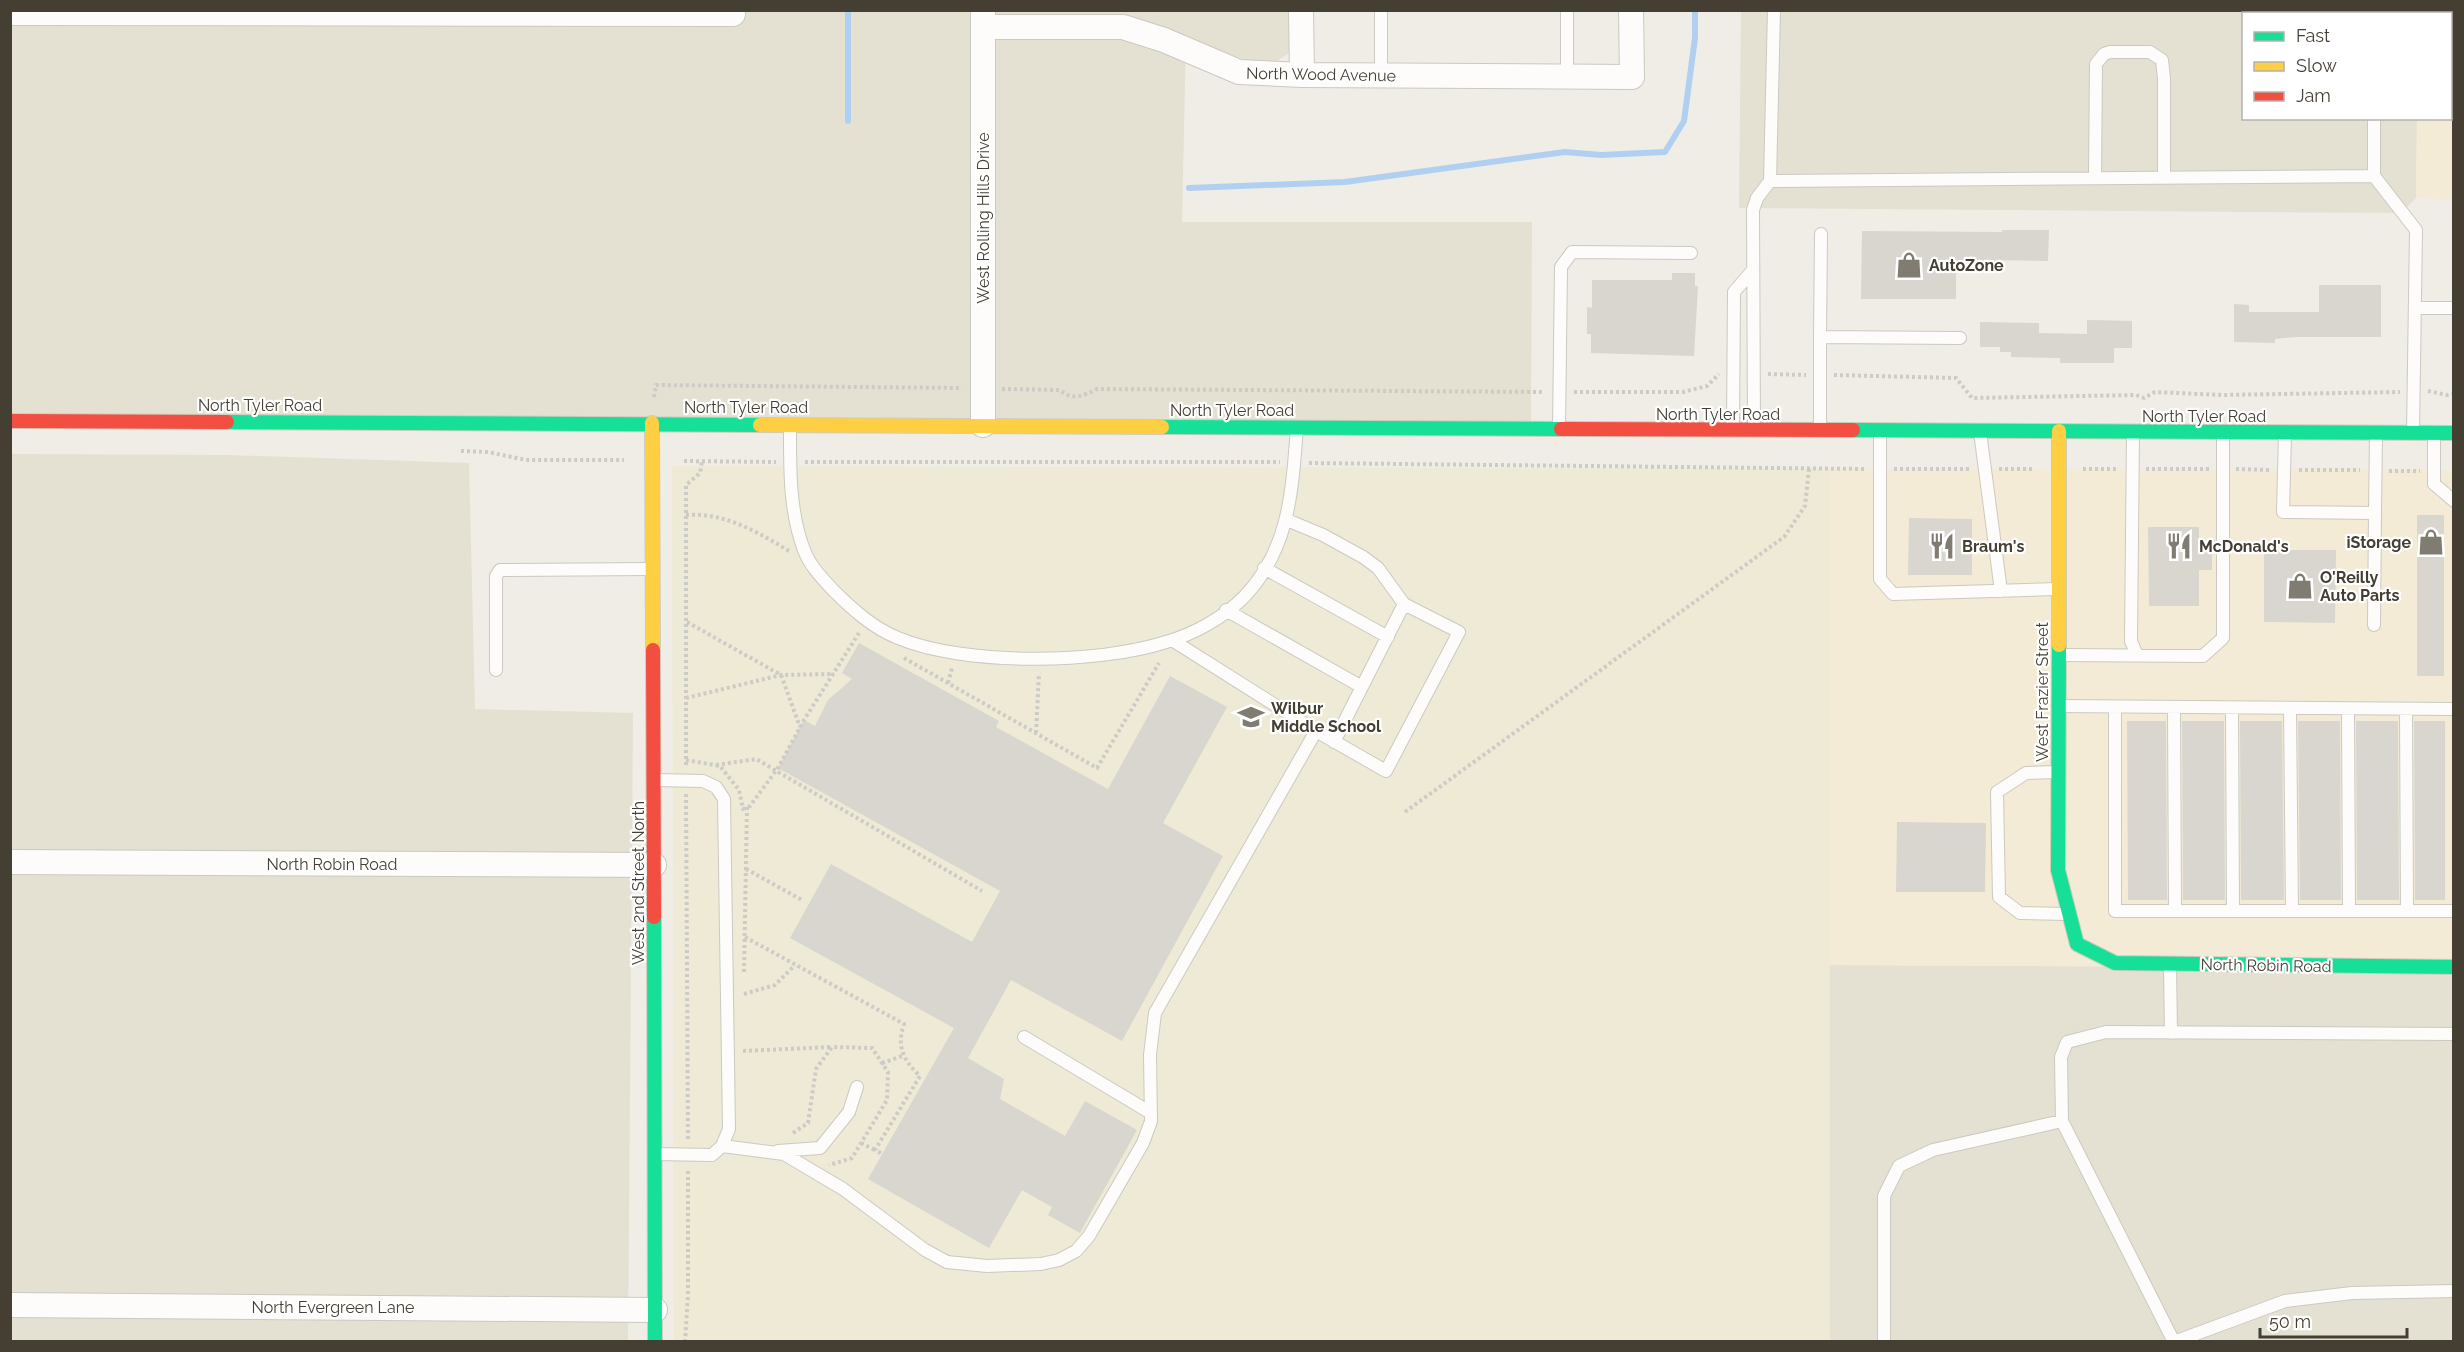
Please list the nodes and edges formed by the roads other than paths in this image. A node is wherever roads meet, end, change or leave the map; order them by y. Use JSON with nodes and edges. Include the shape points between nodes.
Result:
{"nodes":[{"id":1,"x":1301,"y":10,"type":"edge"},
{"id":2,"x":1381,"y":10,"type":"edge"},
{"id":3,"x":1567,"y":10,"type":"edge"},
{"id":4,"x":1631,"y":10,"type":"edge"},
{"id":5,"x":1774,"y":10,"type":"edge"},
{"id":6,"x":10,"y":13,"type":"edge"},
{"id":7,"x":733,"y":14,"type":"dead end"},
{"id":8,"x":983,"y":19,"type":"edge"},
{"id":9,"x":1302,"y":75,"type":"junction"},
{"id":10,"x":1381,"y":76,"type":"junction"},
{"id":11,"x":1567,"y":77,"type":"junction"},
{"id":12,"x":2374,"y":120,"type":"edge"},
{"id":13,"x":2374,"y":176,"type":"junction"},
{"id":14,"x":2095,"y":178,"type":"junction"},
{"id":15,"x":2164,"y":178,"type":"junction"},
{"id":16,"x":1770,"y":181,"type":"junction"},
{"id":17,"x":1821,"y":234,"type":"dead end"},
{"id":18,"x":1691,"y":253,"type":"dead end"},
{"id":19,"x":1753,"y":270,"type":"junction"},
{"id":20,"x":2415,"y":308,"type":"junction"},
{"id":21,"x":2454,"y":308,"type":"edge"},
{"id":22,"x":1820,"y":337,"type":"junction"},
{"id":23,"x":1960,"y":338,"type":"dead end"},
{"id":24,"x":10,"y":421,"type":"edge"},
{"id":25,"x":652,"y":423,"type":"junction"},
{"id":26,"x":790,"y":424,"type":"junction"},
{"id":27,"x":983,"y":424,"type":"junction"},
{"id":28,"x":1297,"y":427,"type":"junction"},
{"id":29,"x":1558,"y":429,"type":"junction"},
{"id":30,"x":1733,"y":430,"type":"junction"},
{"id":31,"x":1754,"y":430,"type":"junction"},
{"id":32,"x":1820,"y":431,"type":"junction"},
{"id":33,"x":1880,"y":431,"type":"junction"},
{"id":34,"x":1980,"y":431,"type":"junction"},
{"id":35,"x":2059,"y":431,"type":"junction"},
{"id":36,"x":2133,"y":432,"type":"junction"},
{"id":37,"x":2223,"y":432,"type":"junction"},
{"id":38,"x":2284,"y":432,"type":"junction"},
{"id":39,"x":2376,"y":433,"type":"junction"},
{"id":40,"x":2413,"y":433,"type":"junction"},
{"id":41,"x":2434,"y":433,"type":"junction"},
{"id":42,"x":2454,"y":433,"type":"edge"},
{"id":43,"x":2454,"y":501,"type":"edge"},
{"id":44,"x":2375,"y":513,"type":"junction"},
{"id":45,"x":1287,"y":520,"type":"junction"},
{"id":46,"x":1264,"y":568,"type":"junction"},
{"id":47,"x":653,"y":569,"type":"junction"},
{"id":48,"x":2059,"y":589,"type":"junction"},
{"id":49,"x":2001,"y":591,"type":"junction"},
{"id":50,"x":1404,"y":604,"type":"junction"},
{"id":51,"x":1226,"y":610,"type":"junction"},
{"id":52,"x":2374,"y":625,"type":"dead end"},
{"id":53,"x":1388,"y":637,"type":"junction"},
{"id":54,"x":1172,"y":640,"type":"junction"},
{"id":55,"x":2059,"y":655,"type":"junction"},
{"id":56,"x":2137,"y":655,"type":"junction"},
{"id":57,"x":496,"y":670,"type":"dead end"},
{"id":58,"x":1362,"y":687,"type":"junction"},
{"id":59,"x":2058,"y":706,"type":"junction"},
{"id":60,"x":2115,"y":707,"type":"junction"},
{"id":61,"x":2174,"y":707,"type":"junction"},
{"id":62,"x":2232,"y":708,"type":"junction"},
{"id":63,"x":2290,"y":708,"type":"junction"},
{"id":64,"x":2348,"y":708,"type":"junction"},
{"id":65,"x":2406,"y":709,"type":"junction"},
{"id":66,"x":2454,"y":709,"type":"edge"},
{"id":67,"x":1316,"y":731,"type":"junction"},
{"id":68,"x":1334,"y":742,"type":"junction"},
{"id":69,"x":2058,"y":772,"type":"junction"},
{"id":70,"x":654,"y":780,"type":"junction"},
{"id":71,"x":10,"y":862,"type":"edge"},
{"id":72,"x":654,"y":865,"type":"junction"},
{"id":73,"x":2175,"y":911,"type":"junction"},
{"id":74,"x":2233,"y":911,"type":"junction"},
{"id":75,"x":2292,"y":911,"type":"junction"},
{"id":76,"x":2349,"y":911,"type":"junction"},
{"id":77,"x":2407,"y":911,"type":"junction"},
{"id":78,"x":2454,"y":911,"type":"edge"},
{"id":79,"x":2069,"y":914,"type":"junction"},
{"id":80,"x":2082,"y":947,"type":"joint"},
{"id":81,"x":2170,"y":964,"type":"junction"},
{"id":82,"x":2454,"y":967,"type":"edge"},
{"id":83,"x":2172,"y":1033,"type":"junction"},
{"id":84,"x":2454,"y":1034,"type":"edge"},
{"id":85,"x":1024,"y":1037,"type":"dead end"},
{"id":86,"x":857,"y":1087,"type":"dead end"},
{"id":87,"x":1151,"y":1113,"type":"junction"},
{"id":88,"x":2062,"y":1121,"type":"junction"},
{"id":89,"x":722,"y":1146,"type":"junction"},
{"id":90,"x":773,"y":1151,"type":"junction"},
{"id":91,"x":655,"y":1154,"type":"junction"},
{"id":92,"x":2454,"y":1291,"type":"edge"},
{"id":93,"x":10,"y":1305,"type":"edge"},
{"id":94,"x":655,"y":1310,"type":"junction"},
{"id":95,"x":655,"y":1341,"type":"edge"},
{"id":96,"x":1884,"y":1341,"type":"edge"}],
"edges":[{"from":1,"to":9,"type":"street"},
{"from":2,"to":10,"type":"lane"},
{"from":3,"to":11,"type":"lane"},
{"from":4,"to":11,"type":"street","name":"North Wood Avenue","via":[[1632,77]]},
{"from":5,"to":16,"type":"lane"},
{"from":6,"to":7,"type":"street"},
{"from":8,"to":9,"type":"street","name":"North Wood Avenue","via":[[1123,27],[1239,72]]},
{"from":8,"to":27,"type":"street","name":"West Rolling Hills Drive"},
{"from":9,"to":10,"type":"street","name":"North Wood Avenue"},
{"from":10,"to":11,"type":"street","name":"North Wood Avenue"},
{"from":12,"to":13,"type":"lane"},
{"from":13,"to":15,"type":"lane"},
{"from":13,"to":20,"type":"lane","via":[[2416,230]]},
{"from":14,"to":15,"type":"lane"},
{"from":14,"to":15,"type":"lane","via":[[2096,64],[2110,52],[2150,52],[2162,60]]},
{"from":14,"to":16,"type":"lane"},
{"from":16,"to":19,"type":"lane","via":[[1753,210]]},
{"from":17,"to":22,"type":"lane"},
{"from":18,"to":29,"type":"lane","via":[[1572,252],[1561,267]]},
{"from":19,"to":30,"type":"lane","via":[[1734,292]]},
{"from":19,"to":31,"type":"lane"},
{"from":20,"to":21,"type":"lane"},
{"from":20,"to":40,"type":"lane"},
{"from":22,"to":23,"type":"lane"},
{"from":22,"to":32,"type":"lane"},
{"from":24,"to":25,"type":"main road","name":"North Tyler Road"},
{"from":25,"to":26,"type":"main road","name":"North Tyler Road"},
{"from":25,"to":47,"type":"main road","name":"West 2nd Street North"},
{"from":26,"to":27,"type":"main road","name":"North Tyler Road"},
{"from":26,"to":54,"type":"lane","via":[[791,496],[804,551],[817,574],[855,612],[898,638],[947,651],[992,657],[1058,659],[1125,651]]},
{"from":27,"to":28,"type":"main road","name":"North Tyler Road"},
{"from":28,"to":29,"type":"main road","name":"North Tyler Road"},
{"from":28,"to":45,"type":"lane"},
{"from":29,"to":30,"type":"main road","name":"North Tyler Road"},
{"from":30,"to":31,"type":"main road","name":"North Tyler Road"},
{"from":31,"to":32,"type":"main road","name":"North Tyler Road"},
{"from":32,"to":33,"type":"main road","name":"North Tyler Road"},
{"from":33,"to":34,"type":"main road","name":"North Tyler Road"},
{"from":33,"to":49,"type":"lane","via":[[1880,579],[1893,594]]},
{"from":34,"to":35,"type":"main road","name":"North Tyler Road"},
{"from":34,"to":49,"type":"lane"},
{"from":35,"to":36,"type":"main road","name":"North Tyler Road"},
{"from":35,"to":48,"type":"main road","name":"West Frazier Street"},
{"from":36,"to":37,"type":"main road","name":"North Tyler Road"},
{"from":36,"to":56,"type":"lane","via":[[2131,641]]},
{"from":37,"to":38,"type":"main road","name":"North Tyler Road"},
{"from":37,"to":56,"type":"lane","via":[[2223,638],[2204,656]]},
{"from":38,"to":39,"type":"main road","name":"North Tyler Road"},
{"from":38,"to":44,"type":"lane","via":[[2283,512]]},
{"from":39,"to":40,"type":"main road","name":"North Tyler Road"},
{"from":39,"to":44,"type":"lane"},
{"from":40,"to":41,"type":"main road","name":"North Tyler Road"},
{"from":41,"to":42,"type":"main road","name":"North Tyler Road"},
{"from":41,"to":43,"type":"lane","via":[[2434,484]]},
{"from":44,"to":52,"type":"lane"},
{"from":45,"to":46,"type":"lane"},
{"from":45,"to":50,"type":"lane","via":[[1363,557],[1378,568]]},
{"from":46,"to":51,"type":"lane","via":[[1244,597]]},
{"from":46,"to":53,"type":"lane"},
{"from":47,"to":57,"type":"lane","via":[[500,570],[496,576]]},
{"from":47,"to":70,"type":"main road","name":"West 2nd Street North"},
{"from":48,"to":49,"type":"lane"},
{"from":48,"to":55,"type":"main road","name":"West Frazier Street"},
{"from":50,"to":53,"type":"lane"},
{"from":50,"to":68,"type":"lane","via":[[1459,632],[1386,771]]},
{"from":51,"to":54,"type":"lane","via":[[1204,627]]},
{"from":51,"to":58,"type":"lane"},
{"from":53,"to":58,"type":"lane"},
{"from":54,"to":67,"type":"lane"},
{"from":55,"to":56,"type":"lane"},
{"from":55,"to":59,"type":"main road","name":"West Frazier Street"},
{"from":58,"to":68,"type":"lane"},
{"from":59,"to":60,"type":"lane"},
{"from":59,"to":69,"type":"main road","name":"West Frazier Street"},
{"from":60,"to":61,"type":"lane"},
{"from":60,"to":73,"type":"lane","via":[[2115,911]]},
{"from":61,"to":62,"type":"lane"},
{"from":61,"to":73,"type":"lane"},
{"from":62,"to":63,"type":"lane"},
{"from":62,"to":74,"type":"lane"},
{"from":63,"to":64,"type":"lane"},
{"from":63,"to":75,"type":"lane"},
{"from":64,"to":65,"type":"lane"},
{"from":64,"to":76,"type":"lane"},
{"from":65,"to":66,"type":"lane"},
{"from":65,"to":77,"type":"lane"},
{"from":67,"to":68,"type":"lane"},
{"from":67,"to":87,"type":"lane","via":[[1155,1013],[1150,1055]]},
{"from":69,"to":79,"type":"main road","name":"West Frazier Street","via":[[2058,870]]},
{"from":69,"to":79,"type":"lane","via":[[2026,773],[1997,792],[1999,897],[2020,913]]},
{"from":70,"to":72,"type":"main road","name":"West 2nd Street North"},
{"from":70,"to":89,"type":"lane","via":[[703,781],[716,787],[724,799],[729,1129]]},
{"from":71,"to":72,"type":"street","name":"North Robin Road"},
{"from":72,"to":91,"type":"main road","name":"West 2nd Street North"},
{"from":73,"to":74,"type":"lane"},
{"from":74,"to":75,"type":"lane"},
{"from":75,"to":76,"type":"lane"},
{"from":76,"to":77,"type":"lane"},
{"from":77,"to":78,"type":"lane"},
{"from":79,"to":80,"type":"main road","name":"West Frazier Street","via":[[2077,944]]},
{"from":80,"to":81,"type":"main road","name":"North Robin Road","via":[[2115,963]]},
{"from":81,"to":82,"type":"main road","name":"North Robin Road"},
{"from":81,"to":83,"type":"lane"},
{"from":83,"to":84,"type":"lane"},
{"from":83,"to":88,"type":"lane","via":[[2106,1032],[2067,1042],[2061,1057]]},
{"from":85,"to":87,"type":"lane"},
{"from":86,"to":90,"type":"lane","via":[[849,1112],[820,1148]]},
{"from":87,"to":90,"type":"lane","via":[[1143,1143],[1089,1236],[1076,1251],[1041,1264],[987,1266],[947,1262],[843,1189]]},
{"from":88,"to":92,"type":"lane","via":[[2174,1341],[2285,1301],[2352,1293]]},
{"from":88,"to":96,"type":"lane","via":[[1933,1150],[1899,1166],[1884,1196]]},
{"from":89,"to":90,"type":"lane"},
{"from":89,"to":91,"type":"lane","via":[[712,1155]]},
{"from":91,"to":94,"type":"main road","name":"West 2nd Street North"},
{"from":93,"to":94,"type":"street","name":"North Evergreen Lane"},
{"from":94,"to":95,"type":"main road","name":"West 2nd Street North"}]}
